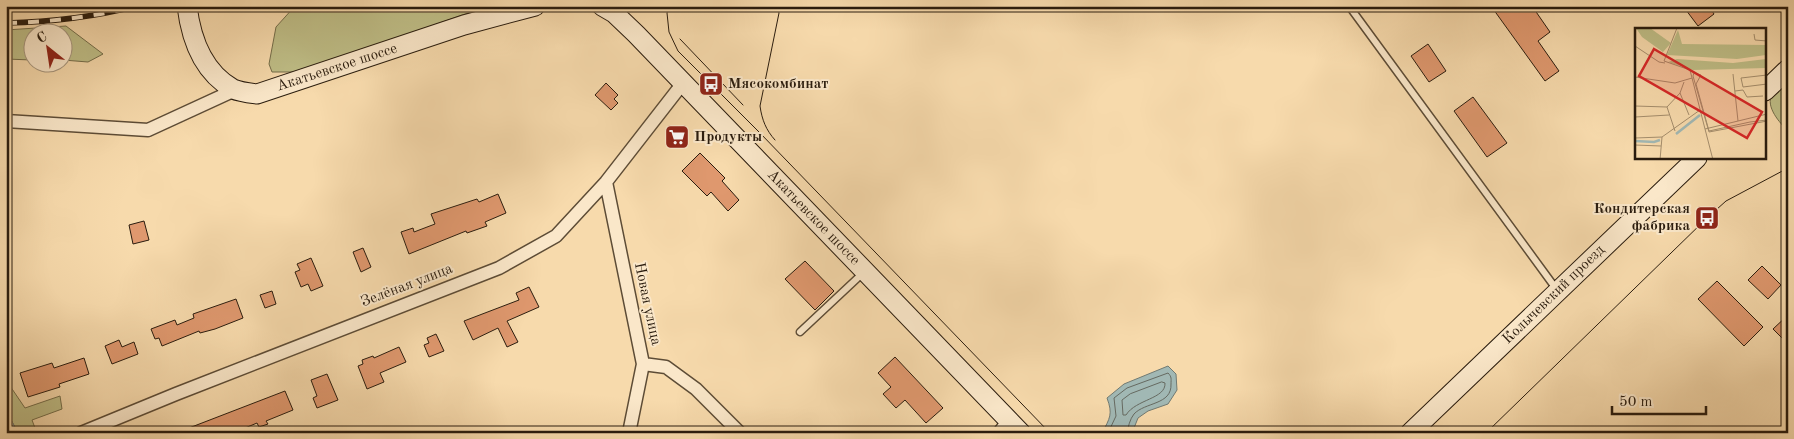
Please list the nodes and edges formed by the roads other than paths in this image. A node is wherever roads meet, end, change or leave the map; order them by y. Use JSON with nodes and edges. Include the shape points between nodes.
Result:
{"nodes":[{"id":1,"x":186,"y":6,"type":"edge"},
{"id":2,"x":535,"y":6,"type":"edge"},
{"id":3,"x":602,"y":6,"type":"edge"},
{"id":4,"x":1349,"y":6,"type":"edge"},
{"id":5,"x":1788,"y":69,"type":"edge"},
{"id":6,"x":683,"y":83,"type":"junction"},
{"id":7,"x":235,"y":90,"type":"junction"},
{"id":8,"x":1766,"y":90,"type":"edge"},
{"id":9,"x":6,"y":121,"type":"edge"},
{"id":10,"x":1696,"y":159,"type":"edge"},
{"id":11,"x":606,"y":182,"type":"junction"},
{"id":12,"x":865,"y":271,"type":"junction"},
{"id":13,"x":1558,"y":291,"type":"junction"},
{"id":14,"x":800,"y":332,"type":"dead end"},
{"id":15,"x":643,"y":364,"type":"junction"},
{"id":16,"x":1010,"y":428,"type":"edge"},
{"id":17,"x":81,"y":433,"type":"edge"},
{"id":18,"x":630,"y":433,"type":"edge"},
{"id":19,"x":740,"y":433,"type":"edge"},
{"id":20,"x":1410,"y":433,"type":"edge"}],
"edges":[{"from":1,"to":7,"type":"main road","name":"Акатьевское шоссе","via":[[196,46],[212,74]]},
{"from":2,"to":7,"type":"main road","name":"Акатьевское шоссе","via":[[464,25],[256,94]]},
{"from":3,"to":6,"type":"main road","name":"Акатьевское шоссе","via":[[614,13]]},
{"from":4,"to":13,"type":"lane"},
{"from":5,"to":8,"type":"main road"},
{"from":6,"to":11,"type":"street","name":"Зелёная улица"},
{"from":6,"to":12,"type":"main road","name":"Акатьевское шоссе"},
{"from":7,"to":9,"type":"street","via":[[148,130]]},
{"from":10,"to":13,"type":"main road","name":"Колычевский проезд"},
{"from":11,"to":15,"type":"street","name":"Новая улица"},
{"from":11,"to":17,"type":"street","name":"Зелёная улица","via":[[556,236],[499,268]]},
{"from":12,"to":14,"type":"lane"},
{"from":12,"to":16,"type":"main road","name":"Акатьевское шоссе"},
{"from":13,"to":20,"type":"main road","name":"Колычевский проезд"},
{"from":15,"to":18,"type":"street","name":"Новая улица"},
{"from":15,"to":19,"type":"street","via":[[666,367],[696,389]]}]}
